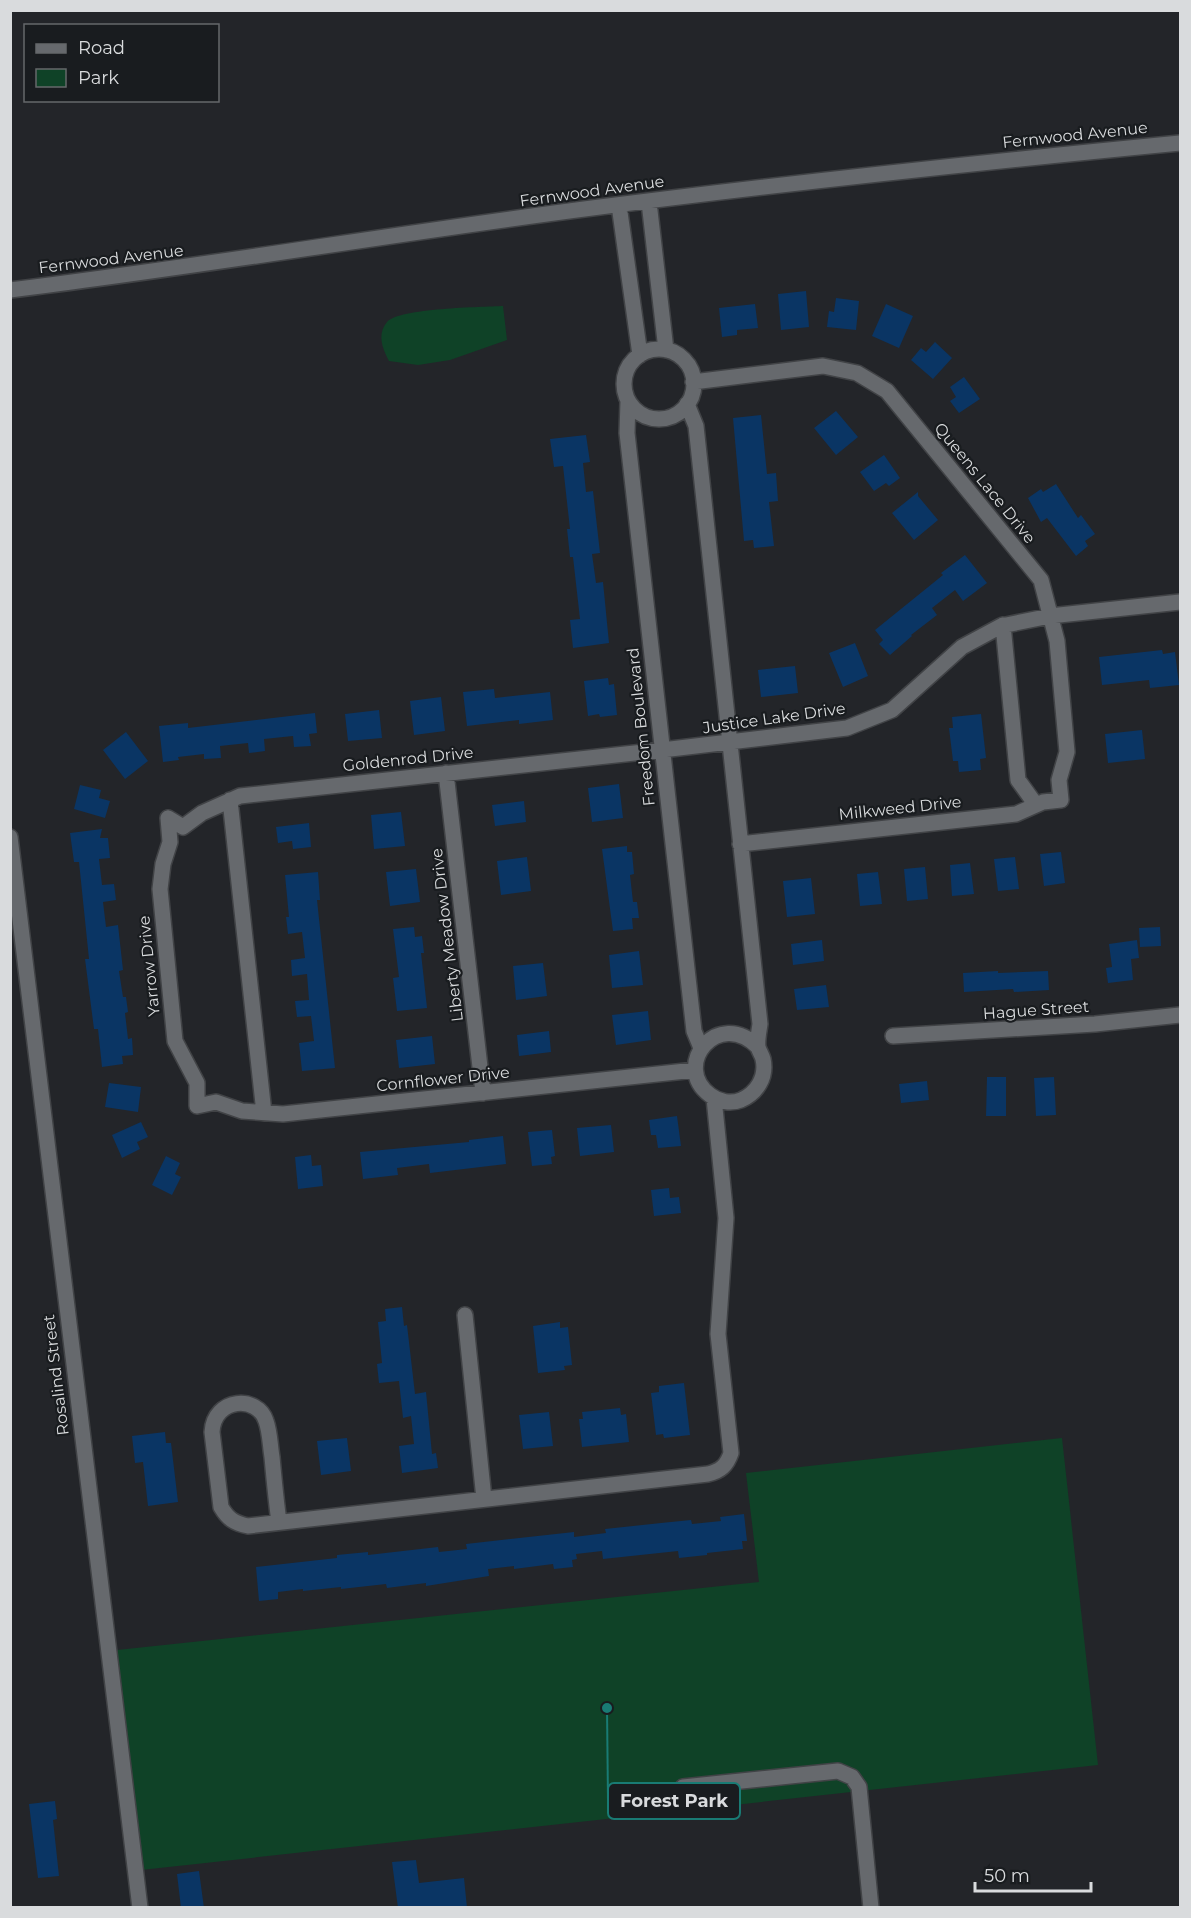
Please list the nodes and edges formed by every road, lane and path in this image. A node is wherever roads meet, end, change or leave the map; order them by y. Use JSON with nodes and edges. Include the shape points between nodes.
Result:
{"nodes":[{"id":1,"x":1180,"y":143,"type":"edge"},
{"id":2,"x":649,"y":202,"type":"junction"},
{"id":3,"x":618,"y":205,"type":"junction"},
{"id":4,"x":10,"y":290,"type":"edge"},
{"id":5,"x":666,"y":350,"type":"junction"},
{"id":6,"x":640,"y":355,"type":"junction"},
{"id":7,"x":693,"y":382,"type":"junction"},
{"id":8,"x":628,"y":401,"type":"junction"},
{"id":9,"x":687,"y":404,"type":"junction"},
{"id":10,"x":1180,"y":602,"type":"edge"},
{"id":11,"x":1050,"y":616,"type":"junction"},
{"id":12,"x":1003,"y":626,"type":"junction"},
{"id":13,"x":729,"y":742,"type":"junction"},
{"id":14,"x":662,"y":750,"type":"junction"},
{"id":15,"x":446,"y":773,"type":"junction"},
{"id":16,"x":230,"y":800,"type":"junction"},
{"id":17,"x":1061,"y":800,"type":"joint"},
{"id":18,"x":1036,"y":805,"type":"junction"},
{"id":19,"x":168,"y":818,"type":"joint"},
{"id":20,"x":10,"y":837,"type":"edge"},
{"id":21,"x":740,"y":844,"type":"junction"},
{"id":22,"x":1180,"y":1015,"type":"edge"},
{"id":23,"x":893,"y":1036,"type":"dead end"},
{"id":24,"x":758,"y":1047,"type":"junction"},
{"id":25,"x":701,"y":1048,"type":"junction"},
{"id":26,"x":695,"y":1070,"type":"junction"},
{"id":27,"x":483,"y":1093,"type":"junction"},
{"id":28,"x":714,"y":1098,"type":"junction"},
{"id":29,"x":196,"y":1106,"type":"joint"},
{"id":30,"x":264,"y":1113,"type":"junction"},
{"id":31,"x":465,"y":1315,"type":"dead end"},
{"id":32,"x":484,"y":1499,"type":"junction"},
{"id":33,"x":279,"y":1522,"type":"junction"},
{"id":34,"x":683,"y":1787,"type":"dead end"},
{"id":35,"x":140,"y":1908,"type":"edge"},
{"id":36,"x":871,"y":1908,"type":"edge"}],
"edges":[{"from":1,"to":2,"type":"street","name":"Fernwood Avenue"},
{"from":2,"to":3,"type":"street","name":"Fernwood Avenue"},
{"from":2,"to":5,"type":"street"},
{"from":3,"to":4,"type":"street","name":"Fernwood Avenue"},
{"from":3,"to":6,"type":"street"},
{"from":5,"to":6,"type":"street","via":[[654,349]]},
{"from":5,"to":7,"type":"street","via":[[685,361]]},
{"from":6,"to":8,"type":"street","via":[[624,378]]},
{"from":7,"to":9,"type":"street"},
{"from":7,"to":11,"type":"street","name":"Queens Lace Drive","via":[[823,366],[857,373],[887,391],[1041,580]]},
{"from":8,"to":9,"type":"street","via":[[635,410],[657,419],[679,412]]},
{"from":8,"to":14,"type":"street","name":"Freedom Boulevard","via":[[627,433]]},
{"from":9,"to":13,"type":"street","via":[[696,426]]},
{"from":10,"to":11,"type":"street","name":"Justice Lake Drive"},
{"from":11,"to":12,"type":"street","name":"Justice Lake Drive"},
{"from":11,"to":17,"type":"street","name":"Queens Lace Drive","via":[[1057,641],[1067,752],[1059,780]]},
{"from":12,"to":13,"type":"street","name":"Justice Lake Drive","via":[[962,647],[892,710],[847,728]]},
{"from":12,"to":18,"type":"street","via":[[1018,780]]},
{"from":13,"to":14,"type":"street","name":"Justice Lake Drive"},
{"from":13,"to":21,"type":"street"},
{"from":14,"to":15,"type":"street","name":"Goldenrod Drive"},
{"from":14,"to":25,"type":"street","name":"Freedom Boulevard","via":[[694,1031]]},
{"from":15,"to":16,"type":"street","name":"Goldenrod Drive"},
{"from":15,"to":27,"type":"street","name":"Liberty Meadow Drive"},
{"from":16,"to":19,"type":"street","name":"Goldenrod Drive","via":[[183,827]]},
{"from":16,"to":30,"type":"street"},
{"from":17,"to":18,"type":"street","name":"Milkweed Drive"},
{"from":18,"to":21,"type":"street","name":"Milkweed Drive","via":[[1016,814]]},
{"from":19,"to":29,"type":"street","name":"Yarrow Drive","via":[[170,842],[159,889],[175,1041],[197,1083]]},
{"from":20,"to":35,"type":"street","name":"Rosalind Street"},
{"from":21,"to":24,"type":"street","via":[[760,1024]]},
{"from":22,"to":23,"type":"street","name":"Hague Street"},
{"from":24,"to":25,"type":"street","via":[[740,1034],[729,1033],[708,1040]]},
{"from":24,"to":28,"type":"street","via":[[765,1068],[756,1090],[736,1101]]},
{"from":25,"to":26,"type":"street"},
{"from":26,"to":27,"type":"street","name":"Cornflower Drive"},
{"from":26,"to":28,"type":"street","via":[[698,1081]]},
{"from":27,"to":30,"type":"street","name":"Cornflower Drive"},
{"from":28,"to":32,"type":"street","via":[[726,1218],[718,1334],[729,1461],[718,1472],[708,1474]]},
{"from":29,"to":30,"type":"street","name":"Cornflower Drive","via":[[216,1102]]},
{"from":31,"to":32,"type":"street"},
{"from":32,"to":33,"type":"street"},
{"from":33,"to":33,"type":"street","via":[[235,1524],[221,1507],[212,1432],[213,1422],[224,1407],[243,1404],[264,1414]]},
{"from":34,"to":36,"type":"street","via":[[838,1771],[852,1777],[859,1786]]}]}
